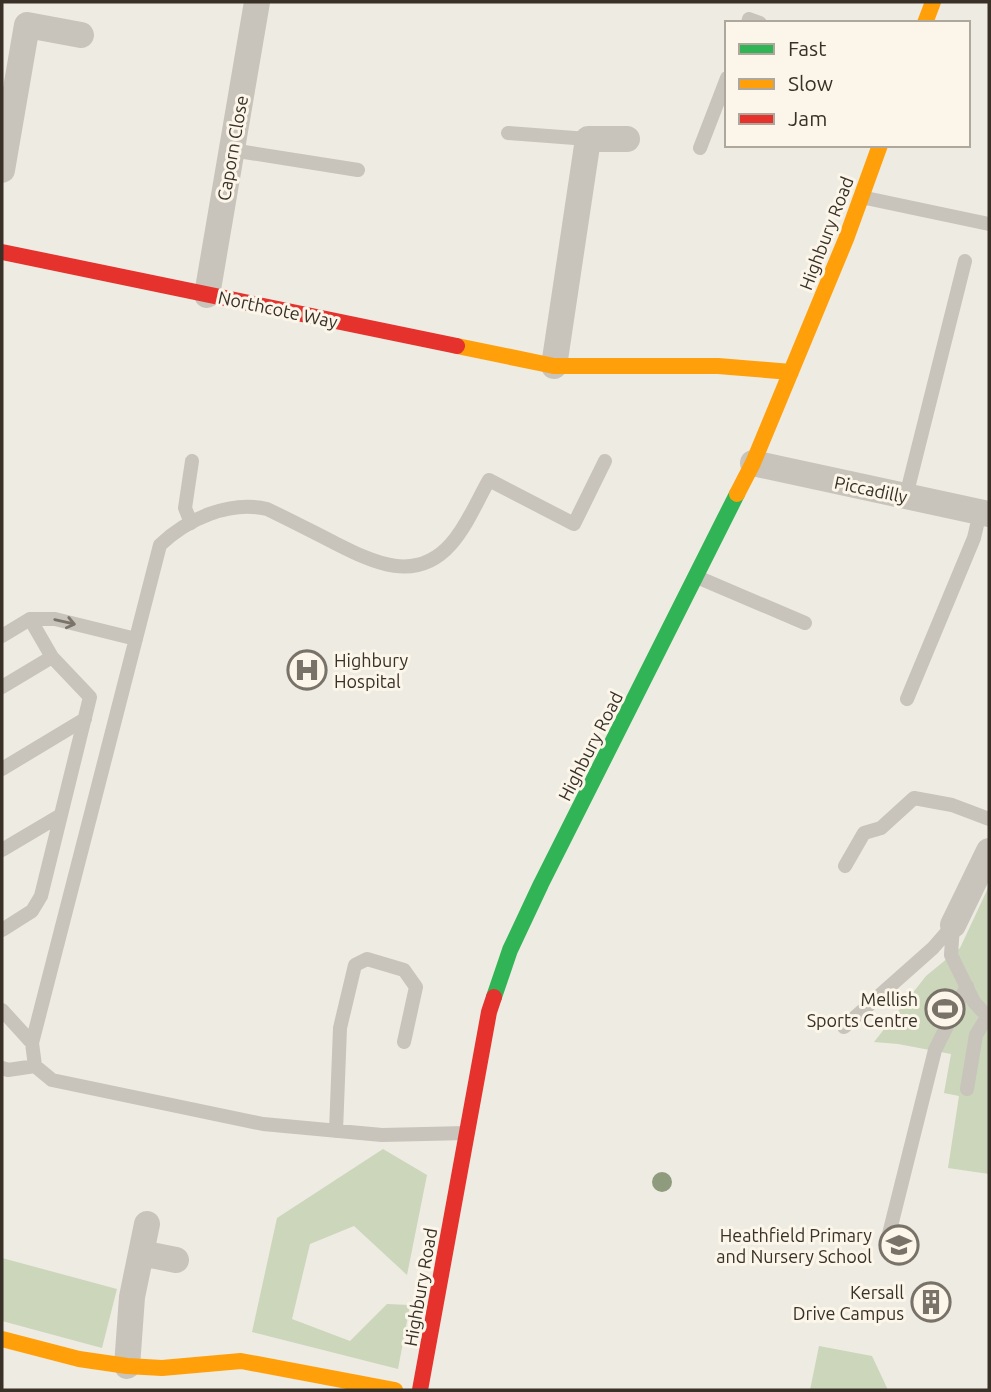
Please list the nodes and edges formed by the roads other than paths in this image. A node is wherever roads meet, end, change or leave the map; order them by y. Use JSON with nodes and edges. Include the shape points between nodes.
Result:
{"nodes":[{"id":1,"x":257,"y":2,"type":"edge"},
{"id":2,"x":933,"y":2,"type":"edge"},
{"id":3,"x":926,"y":21,"type":"edge"},
{"id":4,"x":81,"y":35,"type":"dead end"},
{"id":5,"x":725,"y":83,"type":"edge"},
{"id":6,"x":508,"y":133,"type":"dead end"},
{"id":7,"x":589,"y":139,"type":"junction"},
{"id":8,"x":627,"y":139,"type":"dead end"},
{"id":9,"x":879,"y":147,"type":"edge"},
{"id":10,"x":700,"y":148,"type":"dead end"},
{"id":11,"x":232,"y":150,"type":"junction"},
{"id":12,"x":2,"y":170,"type":"edge"},
{"id":13,"x":358,"y":170,"type":"dead end"},
{"id":14,"x":861,"y":197,"type":"junction"},
{"id":15,"x":989,"y":224,"type":"edge"},
{"id":16,"x":2,"y":252,"type":"edge"},
{"id":17,"x":965,"y":261,"type":"dead end"},
{"id":18,"x":207,"y":295,"type":"junction"},
{"id":19,"x":554,"y":366,"type":"junction"},
{"id":20,"x":791,"y":372,"type":"junction"},
{"id":21,"x":192,"y":461,"type":"dead end"},
{"id":22,"x":606,"y":461,"type":"dead end"},
{"id":23,"x":753,"y":463,"type":"junction"},
{"id":24,"x":906,"y":496,"type":"junction"},
{"id":25,"x":985,"y":513,"type":"edge"},
{"id":26,"x":191,"y":523,"type":"junction"},
{"id":27,"x":695,"y":576,"type":"junction"},
{"id":28,"x":30,"y":619,"type":"junction"},
{"id":29,"x":805,"y":623,"type":"dead end"},
{"id":30,"x":2,"y":636,"type":"edge"},
{"id":31,"x":136,"y":639,"type":"junction"},
{"id":32,"x":52,"y":657,"type":"junction"},
{"id":33,"x":2,"y":687,"type":"edge"},
{"id":34,"x":907,"y":699,"type":"dead end"},
{"id":35,"x":85,"y":719,"type":"junction"},
{"id":36,"x":2,"y":769,"type":"edge"},
{"id":37,"x":61,"y":815,"type":"junction"},
{"id":38,"x":989,"y":819,"type":"edge"},
{"id":39,"x":2,"y":850,"type":"edge"},
{"id":40,"x":989,"y":850,"type":"edge"},
{"id":41,"x":845,"y":866,"type":"dead end"},
{"id":42,"x":953,"y":925,"type":"junction"},
{"id":43,"x":2,"y":930,"type":"edge"},
{"id":44,"x":967,"y":986,"type":"junction"},
{"id":45,"x":2,"y":1010,"type":"edge"},
{"id":46,"x":988,"y":1018,"type":"edge"},
{"id":47,"x":844,"y":1027,"type":"dead end"},
{"id":48,"x":404,"y":1042,"type":"dead end"},
{"id":49,"x":32,"y":1043,"type":"junction"},
{"id":50,"x":35,"y":1066,"type":"junction"},
{"id":51,"x":2,"y":1068,"type":"edge"},
{"id":52,"x":967,"y":1089,"type":"dead end"},
{"id":53,"x":335,"y":1131,"type":"junction"},
{"id":54,"x":467,"y":1133,"type":"junction"},
{"id":55,"x":147,"y":1224,"type":"dead end"},
{"id":56,"x":886,"y":1246,"type":"dead end"},
{"id":57,"x":141,"y":1253,"type":"junction"},
{"id":58,"x":176,"y":1260,"type":"dead end"},
{"id":59,"x":2,"y":1339,"type":"edge"},
{"id":60,"x":127,"y":1366,"type":"junction"},
{"id":61,"x":342,"y":1385,"type":"edge"},
{"id":62,"x":395,"y":1390,"type":"edge"},
{"id":63,"x":420,"y":1390,"type":"edge"}],
"edges":[{"from":1,"to":11,"type":"street","name":"Caporn Close"},
{"from":2,"to":3,"type":"main road"},
{"from":4,"to":12,"type":"street","via":[[27,25]]},
{"from":5,"to":10,"type":"lane"},
{"from":6,"to":7,"type":"lane"},
{"from":7,"to":8,"type":"street"},
{"from":7,"to":19,"type":"street"},
{"from":9,"to":14,"type":"main road","name":"Highbury Road"},
{"from":11,"to":13,"type":"lane"},
{"from":11,"to":18,"type":"street","name":"Caporn Close"},
{"from":14,"to":15,"type":"lane"},
{"from":14,"to":20,"type":"main road","name":"Highbury Road"},
{"from":16,"to":18,"type":"main road","name":"Northcote Way"},
{"from":17,"to":24,"type":"lane"},
{"from":18,"to":19,"type":"main road","name":"Northcote Way"},
{"from":19,"to":20,"type":"main road","name":"Northcote Way","via":[[718,366]]},
{"from":20,"to":23,"type":"main road","name":"Highbury Road"},
{"from":21,"to":26,"type":"lane","via":[[185,508]]},
{"from":22,"to":26,"type":"lane","via":[[574,524],[489,480],[450,546],[424,564],[411,567],[372,562],[252,505]]},
{"from":23,"to":24,"type":"street","name":"Piccadilly"},
{"from":23,"to":27,"type":"main road","name":"Highbury Road"},
{"from":24,"to":25,"type":"street","name":"Piccadilly"},
{"from":25,"to":34,"type":"lane"},
{"from":26,"to":31,"type":"lane","via":[[160,545]]},
{"from":27,"to":29,"type":"lane"},
{"from":27,"to":54,"type":"main road","name":"Highbury Road","via":[[510,950],[489,1012]]},
{"from":28,"to":30,"type":"lane"},
{"from":28,"to":31,"type":"lane","one_way":true,"via":[[55,619]]},
{"from":28,"to":32,"type":"lane"},
{"from":31,"to":49,"type":"lane"},
{"from":32,"to":33,"type":"lane"},
{"from":32,"to":35,"type":"lane","via":[[90,697]]},
{"from":35,"to":36,"type":"lane"},
{"from":35,"to":37,"type":"lane"},
{"from":37,"to":39,"type":"lane"},
{"from":37,"to":43,"type":"lane","via":[[41,896],[32,911]]},
{"from":38,"to":41,"type":"lane","via":[[952,805],[914,798],[881,828],[863,833]]},
{"from":40,"to":42,"type":"street"},
{"from":42,"to":44,"type":"lane","via":[[951,955]]},
{"from":42,"to":47,"type":"lane"},
{"from":44,"to":46,"type":"lane"},
{"from":44,"to":56,"type":"lane","via":[[935,1050]]},
{"from":45,"to":49,"type":"lane"},
{"from":46,"to":52,"type":"lane","via":[[976,1035]]},
{"from":48,"to":53,"type":"lane","via":[[416,987],[404,971],[367,959],[355,965],[340,1028]]},
{"from":49,"to":50,"type":"lane"},
{"from":50,"to":51,"type":"lane"},
{"from":50,"to":53,"type":"lane","via":[[52,1080],[263,1124]]},
{"from":53,"to":54,"type":"lane"},
{"from":54,"to":63,"type":"main road","name":"Highbury Road"},
{"from":55,"to":57,"type":"street"},
{"from":57,"to":58,"type":"street"},
{"from":57,"to":60,"type":"street","via":[[132,1297]]},
{"from":59,"to":60,"type":"main road"},
{"from":60,"to":61,"type":"main road","via":[[162,1368],[241,1361]]},
{"from":61,"to":62,"type":"main road"}]}
